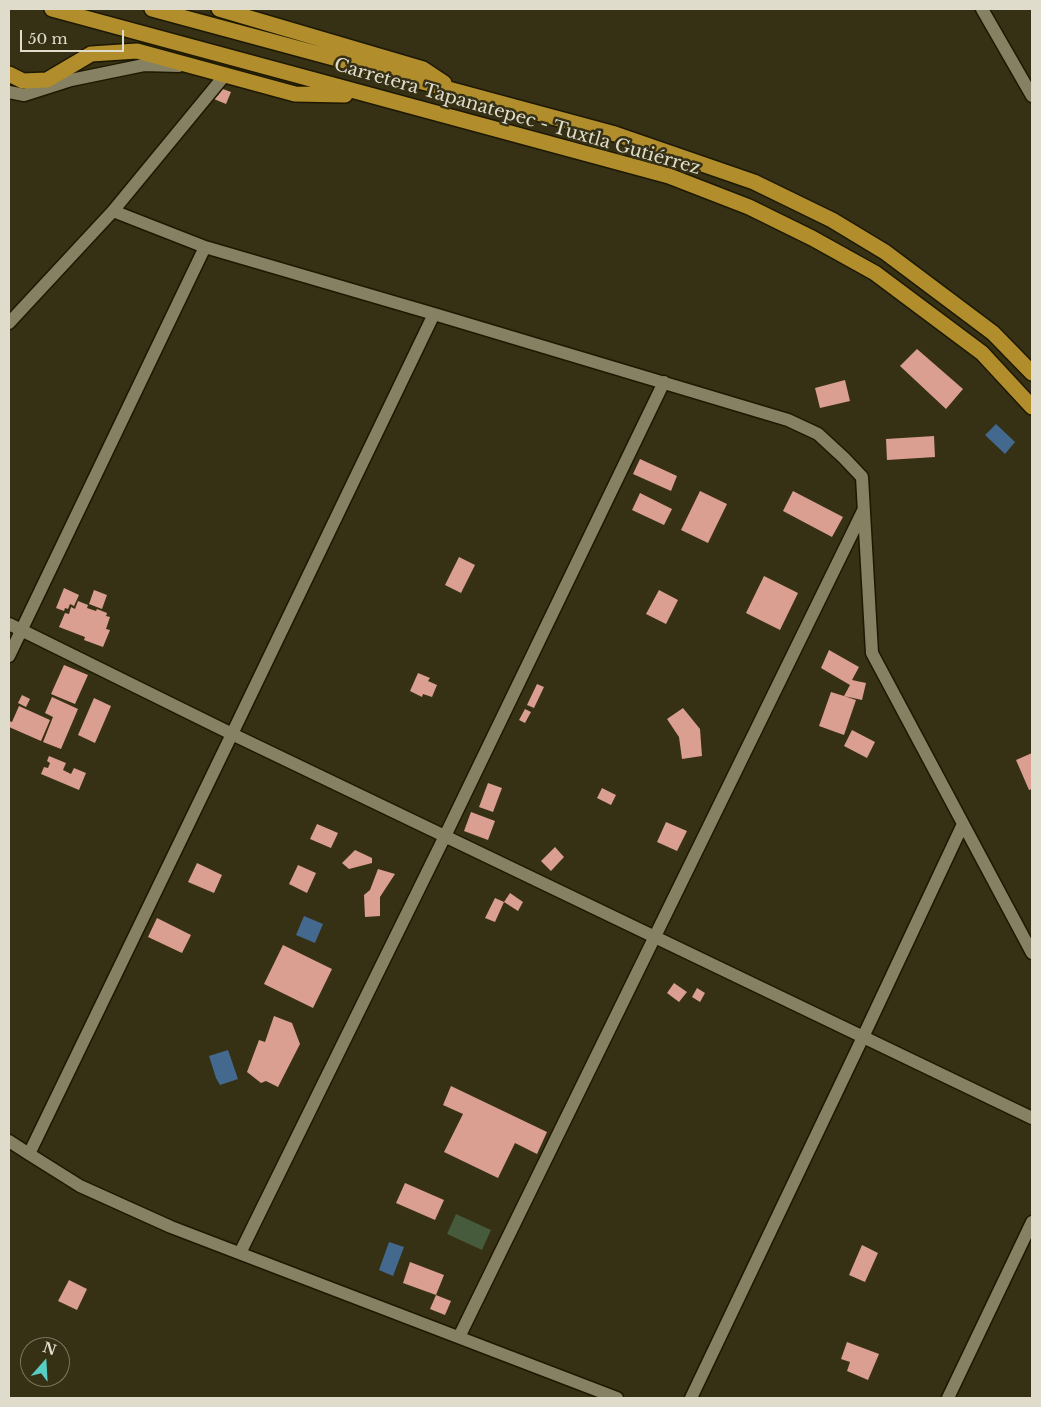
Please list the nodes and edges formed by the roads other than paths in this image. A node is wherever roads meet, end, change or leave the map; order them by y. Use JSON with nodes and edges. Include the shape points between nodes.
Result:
{"nodes":[{"id":1,"x":52,"y":9,"type":"edge"},
{"id":2,"x":152,"y":9,"type":"edge"},
{"id":3,"x":219,"y":9,"type":"edge"},
{"id":4,"x":982,"y":9,"type":"edge"},
{"id":5,"x":196,"y":67,"type":"junction"},
{"id":6,"x":9,"y":74,"type":"edge"},
{"id":7,"x":225,"y":75,"type":"junction"},
{"id":8,"x":9,"y":92,"type":"edge"},
{"id":9,"x":458,"y":92,"type":"junction"},
{"id":10,"x":370,"y":95,"type":"junction"},
{"id":11,"x":1032,"y":96,"type":"edge"},
{"id":12,"x":112,"y":211,"type":"junction"},
{"id":13,"x":205,"y":247,"type":"junction"},
{"id":14,"x":434,"y":314,"type":"junction"},
{"id":15,"x":9,"y":323,"type":"edge"},
{"id":16,"x":1032,"y":373,"type":"edge"},
{"id":17,"x":664,"y":382,"type":"junction"},
{"id":18,"x":1032,"y":407,"type":"edge"},
{"id":19,"x":864,"y":510,"type":"junction"},
{"id":20,"x":9,"y":624,"type":"edge"},
{"id":21,"x":21,"y":630,"type":"junction"},
{"id":22,"x":9,"y":656,"type":"edge"},
{"id":23,"x":232,"y":734,"type":"junction"},
{"id":24,"x":963,"y":824,"type":"junction"},
{"id":25,"x":445,"y":836,"type":"junction"},
{"id":26,"x":655,"y":937,"type":"junction"},
{"id":27,"x":1032,"y":953,"type":"edge"},
{"id":28,"x":864,"y":1037,"type":"junction"},
{"id":29,"x":1032,"y":1118,"type":"edge"},
{"id":30,"x":9,"y":1141,"type":"edge"},
{"id":31,"x":29,"y":1154,"type":"junction"},
{"id":32,"x":1032,"y":1222,"type":"edge"},
{"id":33,"x":240,"y":1253,"type":"junction"},
{"id":34,"x":459,"y":1338,"type":"junction"},
{"id":35,"x":617,"y":1398,"type":"edge"},
{"id":36,"x":691,"y":1398,"type":"edge"},
{"id":37,"x":948,"y":1398,"type":"edge"}],
"edges":[{"from":1,"to":10,"type":"highway","name":"Carretera Tapanatepec - Tuxtla Gutiérrez"},
{"from":2,"to":9,"type":"highway","name":"Carretera Tapanatepec - Tuxtla Gutiérrez"},
{"from":3,"to":9,"type":"highway","via":[[423,69]]},
{"from":4,"to":11,"type":"street"},
{"from":5,"to":6,"type":"highway","via":[[137,51],[91,54],[47,80],[23,81]]},
{"from":5,"to":7,"type":"highway"},
{"from":5,"to":8,"type":"street","via":[[144,65],[71,80],[24,96]]},
{"from":7,"to":10,"type":"highway","via":[[295,94]]},
{"from":7,"to":12,"type":"street"},
{"from":9,"to":16,"type":"highway","name":"Carretera Tapanatepec - Tuxtla Gutiérrez","via":[[615,134],[754,182],[832,220],[885,252],[993,333]]},
{"from":10,"to":18,"type":"highway","name":"Carretera Tapanatepec - Tuxtla Gutiérrez","via":[[669,176],[749,206],[876,273],[982,353]]},
{"from":12,"to":13,"type":"street"},
{"from":12,"to":15,"type":"street"},
{"from":13,"to":14,"type":"street"},
{"from":13,"to":21,"type":"street"},
{"from":14,"to":17,"type":"street"},
{"from":14,"to":23,"type":"street"},
{"from":17,"to":19,"type":"street","via":[[788,420],[818,434],[862,478]]},
{"from":17,"to":25,"type":"street"},
{"from":19,"to":24,"type":"street","via":[[872,653]]},
{"from":19,"to":26,"type":"street"},
{"from":20,"to":21,"type":"street"},
{"from":21,"to":22,"type":"street"},
{"from":21,"to":23,"type":"street"},
{"from":23,"to":25,"type":"street"},
{"from":23,"to":31,"type":"street"},
{"from":24,"to":27,"type":"street"},
{"from":24,"to":28,"type":"street"},
{"from":25,"to":26,"type":"street"},
{"from":25,"to":33,"type":"street"},
{"from":26,"to":28,"type":"street"},
{"from":26,"to":34,"type":"street"},
{"from":28,"to":29,"type":"street"},
{"from":28,"to":36,"type":"street"},
{"from":30,"to":31,"type":"street"},
{"from":31,"to":33,"type":"street","via":[[80,1186]]},
{"from":32,"to":37,"type":"street"},
{"from":33,"to":34,"type":"street"},
{"from":34,"to":35,"type":"street"}]}
